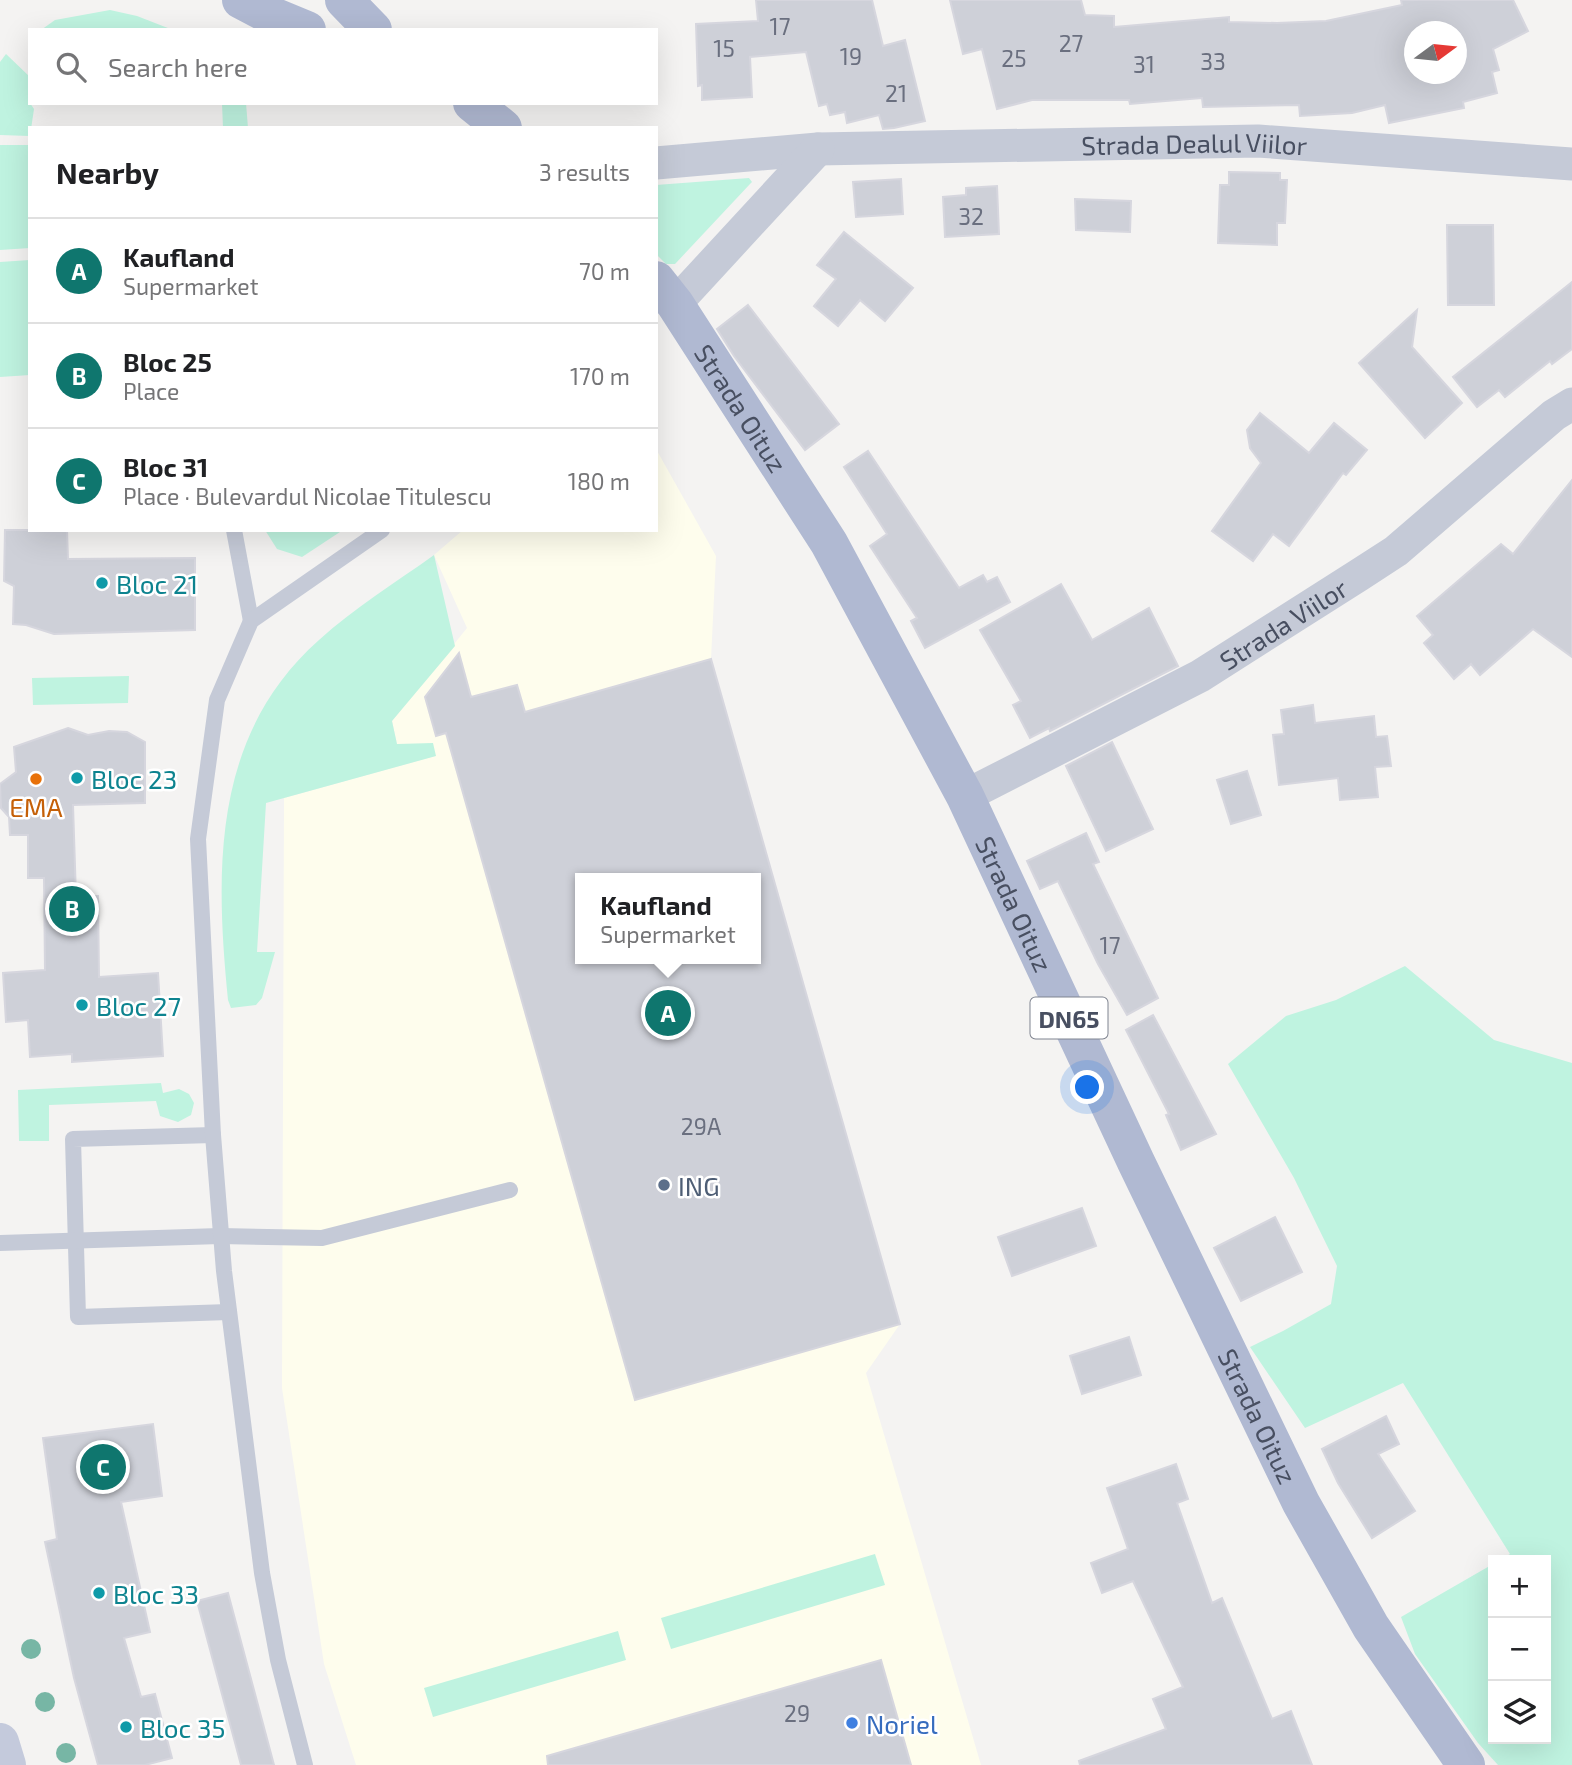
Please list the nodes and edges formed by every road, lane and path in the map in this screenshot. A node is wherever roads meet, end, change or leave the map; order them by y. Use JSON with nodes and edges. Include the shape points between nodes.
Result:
{"nodes":[{"id":1,"x":241,"y":0,"type":"edge"},
{"id":2,"x":344,"y":0,"type":"edge"},
{"id":3,"x":302,"y":28,"type":"edge"},
{"id":4,"x":371,"y":28,"type":"edge"},
{"id":5,"x":474,"y":105,"type":"edge"},
{"id":6,"x":501,"y":126,"type":"edge"},
{"id":7,"x":818,"y":149,"type":"junction"},
{"id":8,"x":658,"y":163,"type":"edge"},
{"id":9,"x":1572,"y":164,"type":"edge"},
{"id":10,"x":666,"y":299,"type":"edge"},
{"id":11,"x":1572,"y":404,"type":"edge"},
{"id":12,"x":234,"y":532,"type":"edge"},
{"id":13,"x":379,"y":532,"type":"edge"},
{"id":14,"x":251,"y":621,"type":"junction"},
{"id":15,"x":965,"y":796,"type":"junction"},
{"id":16,"x":212,"y":1135,"type":"junction"},
{"id":17,"x":510,"y":1190,"type":"dead end"},
{"id":18,"x":220,"y":1236,"type":"junction"},
{"id":19,"x":74,"y":1241,"type":"junction"},
{"id":20,"x":0,"y":1243,"type":"edge"},
{"id":21,"x":229,"y":1312,"type":"junction"},
{"id":22,"x":0,"y":1742,"type":"edge"},
{"id":23,"x":6,"y":1765,"type":"edge"},
{"id":24,"x":305,"y":1765,"type":"edge"},
{"id":25,"x":1466,"y":1765,"type":"edge"}],
"edges":[{"from":1,"to":3,"type":"main road"},
{"from":2,"to":4,"type":"main road"},
{"from":5,"to":6,"type":"main road"},
{"from":7,"to":8,"type":"street","name":"Strada Dealul Viilor"},
{"from":7,"to":9,"type":"street","name":"Strada Dealul Viilor","via":[[1258,141]]},
{"from":7,"to":10,"type":"street"},
{"from":10,"to":15,"type":"main road","name":"Strada Oituz","number":"DN65","via":[[829,543]]},
{"from":11,"to":15,"type":"street","name":"Strada Viilor","via":[[1396,551],[1200,676]]},
{"from":12,"to":14,"type":"lane"},
{"from":13,"to":14,"type":"lane"},
{"from":14,"to":16,"type":"lane","via":[[217,700],[198,839]]},
{"from":15,"to":25,"type":"main road","name":"Strada Oituz","number":"DN65","via":[[1301,1503],[1371,1627]]},
{"from":16,"to":18,"type":"lane"},
{"from":16,"to":19,"type":"lane","via":[[73,1139]]},
{"from":17,"to":18,"type":"lane","via":[[322,1238]]},
{"from":18,"to":19,"type":"lane"},
{"from":18,"to":21,"type":"lane"},
{"from":19,"to":20,"type":"lane"},
{"from":19,"to":21,"type":"lane","via":[[78,1317]]},
{"from":21,"to":24,"type":"lane","via":[[262,1573]]},
{"from":22,"to":23,"type":"main road"}]}
